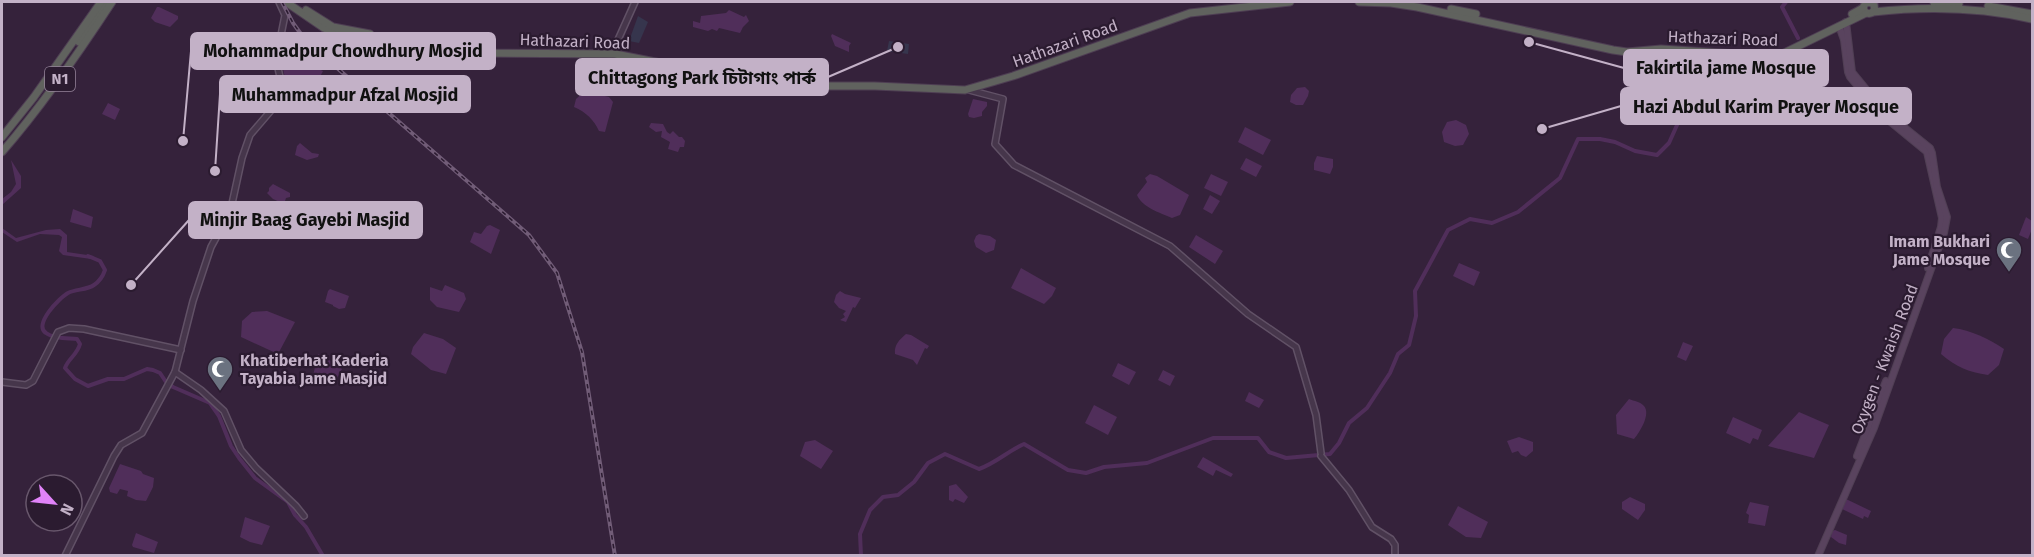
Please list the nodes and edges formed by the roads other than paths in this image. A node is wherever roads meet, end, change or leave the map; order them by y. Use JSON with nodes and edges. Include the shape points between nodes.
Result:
{"nodes":[{"id":1,"x":101,"y":2,"type":"edge"},
{"id":2,"x":109,"y":2,"type":"edge"},
{"id":3,"x":279,"y":2,"type":"edge"},
{"id":4,"x":286,"y":2,"type":"edge"},
{"id":5,"x":294,"y":2,"type":"edge"},
{"id":6,"x":635,"y":2,"type":"edge"},
{"id":7,"x":1248,"y":2,"type":"edge"},
{"id":8,"x":1290,"y":2,"type":"edge"},
{"id":9,"x":1359,"y":2,"type":"edge"},
{"id":10,"x":1407,"y":2,"type":"edge"},
{"id":11,"x":1869,"y":7,"type":"edge"},
{"id":12,"x":2032,"y":14,"type":"edge"},
{"id":13,"x":2032,"y":19,"type":"edge"},
{"id":14,"x":1846,"y":22,"type":"junction"},
{"id":15,"x":1839,"y":26,"type":"junction"},
{"id":16,"x":615,"y":52,"type":"junction"},
{"id":17,"x":969,"y":90,"type":"junction"},
{"id":18,"x":25,"y":108,"type":"junction"},
{"id":19,"x":2,"y":137,"type":"edge"},
{"id":20,"x":2,"y":152,"type":"edge"},
{"id":21,"x":181,"y":350,"type":"junction"},
{"id":22,"x":175,"y":372,"type":"junction"},
{"id":23,"x":2,"y":382,"type":"edge"},
{"id":24,"x":304,"y":516,"type":"dead end"},
{"id":25,"x":65,"y":555,"type":"edge"},
{"id":26,"x":1395,"y":555,"type":"edge"},
{"id":27,"x":1816,"y":555,"type":"edge"}],
"edges":[{"from":1,"to":18,"type":"highway"},
{"from":2,"to":18,"type":"highway","via":[[38,99]]},
{"from":2,"to":20,"type":"highway"},
{"from":3,"to":21,"type":"street","via":[[285,15],[277,55],[280,100],[250,135],[226,231],[216,236],[210,247]]},
{"from":4,"to":16,"type":"highway","name":"Hathazari Road","via":[[324,28],[354,38],[463,52]]},
{"from":5,"to":16,"type":"highway","name":"Hathazari Road","via":[[333,27],[439,45]]},
{"from":6,"to":16,"type":"street"},
{"from":7,"to":16,"type":"highway","name":"Hathazari Road","via":[[1187,10],[961,87],[761,79]]},
{"from":8,"to":17,"type":"highway","name":"Hathazari Road","via":[[1190,13]]},
{"from":9,"to":15,"type":"highway","name":"Hathazari Road","via":[[1417,7],[1627,52],[1661,49],[1780,55]]},
{"from":10,"to":11,"type":"highway","name":"Hathazari Road","via":[[1464,11],[1617,48],[1759,51],[1780,51]]},
{"from":11,"to":12,"type":"highway","via":[[1948,3]]},
{"from":11,"to":13,"type":"highway","via":[[1981,9]]},
{"from":11,"to":14,"type":"highway","name":"Hathazari Road"},
{"from":14,"to":15,"type":"highway","name":"Hathazari Road"},
{"from":14,"to":27,"type":"main road","name":"Oxygen - Kwaish Road","via":[[1852,72],[1884,111],[1932,153],[1947,223],[1874,428]]},
{"from":15,"to":27,"type":"main road","name":"Oxygen - Kwaish Road","via":[[1850,77],[1882,115],[1927,152],[1942,221],[1910,321]]},
{"from":16,"to":17,"type":"highway","name":"Hathazari Road","via":[[788,86]]},
{"from":17,"to":26,"type":"street","via":[[1003,99],[996,144],[1014,165],[1170,246],[1248,314],[1296,347],[1316,415],[1321,454],[1372,526],[1395,545]]},
{"from":18,"to":19,"type":"highway"},
{"from":21,"to":22,"type":"street"},
{"from":21,"to":23,"type":"street","via":[[69,328],[58,332],[33,381],[26,385]]},
{"from":22,"to":24,"type":"street","via":[[224,411],[241,450]]},
{"from":22,"to":25,"type":"street","via":[[142,433],[121,445],[114,456]]}]}
